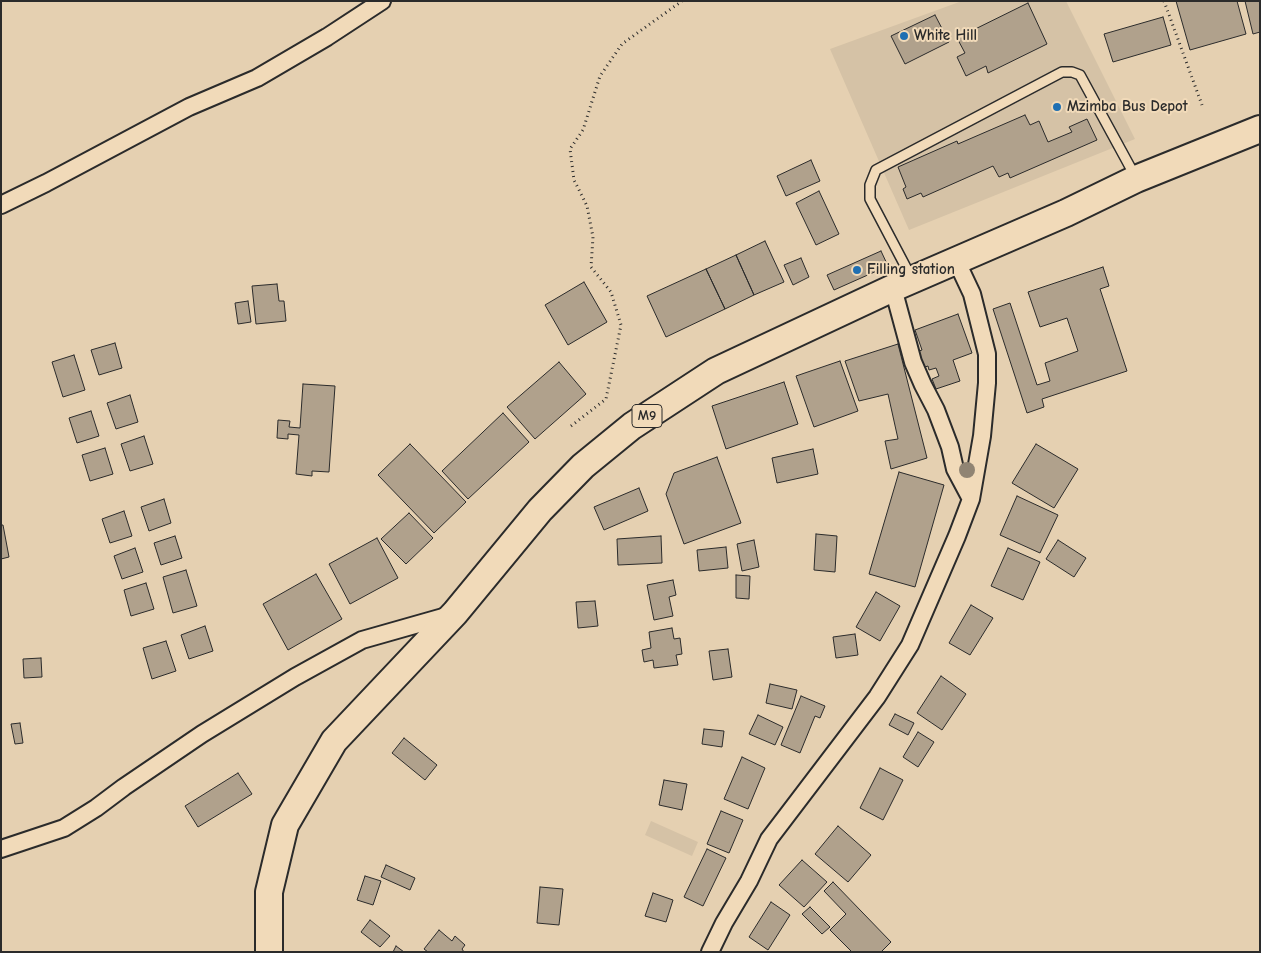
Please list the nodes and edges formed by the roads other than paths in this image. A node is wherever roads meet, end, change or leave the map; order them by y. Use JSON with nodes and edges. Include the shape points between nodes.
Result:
{"nodes":[{"id":1,"x":382,"y":1,"type":"edge"},
{"id":2,"x":1260,"y":129,"type":"edge"},
{"id":3,"x":1136,"y":178,"type":"junction"},
{"id":4,"x":1,"y":205,"type":"edge"},
{"id":5,"x":956,"y":260,"type":"junction"},
{"id":6,"x":903,"y":284,"type":"junction"},
{"id":7,"x":971,"y":499,"type":"junction"},
{"id":8,"x":455,"y":613,"type":"junction"},
{"id":9,"x":1,"y":849,"type":"edge"},
{"id":10,"x":269,"y":952,"type":"edge"},
{"id":11,"x":710,"y":952,"type":"edge"}],
"edges":[{"from":1,"to":4,"type":"street","via":[[257,78],[189,107]]},
{"from":2,"to":3,"type":"main road","number":"M9"},
{"from":3,"to":5,"type":"main road","number":"M9","via":[[1066,213]]},
{"from":3,"to":6,"type":"lane","via":[[1080,75],[1062,72],[876,170],[870,185],[870,199]]},
{"from":5,"to":6,"type":"main road","number":"M9"},
{"from":5,"to":7,"type":"street","via":[[972,294],[987,354],[982,436]]},
{"from":6,"to":7,"type":"street","via":[[913,362],[936,410],[955,469]]},
{"from":6,"to":8,"type":"main road","number":"M9","via":[[716,372],[632,426],[583,466],[540,510]]},
{"from":7,"to":11,"type":"street","via":[[910,645],[877,697],[769,839]]},
{"from":8,"to":9,"type":"street","via":[[362,640],[202,734],[64,828]]},
{"from":8,"to":10,"type":"main road","number":"M9","via":[[334,741],[285,825],[269,892]]}]}
